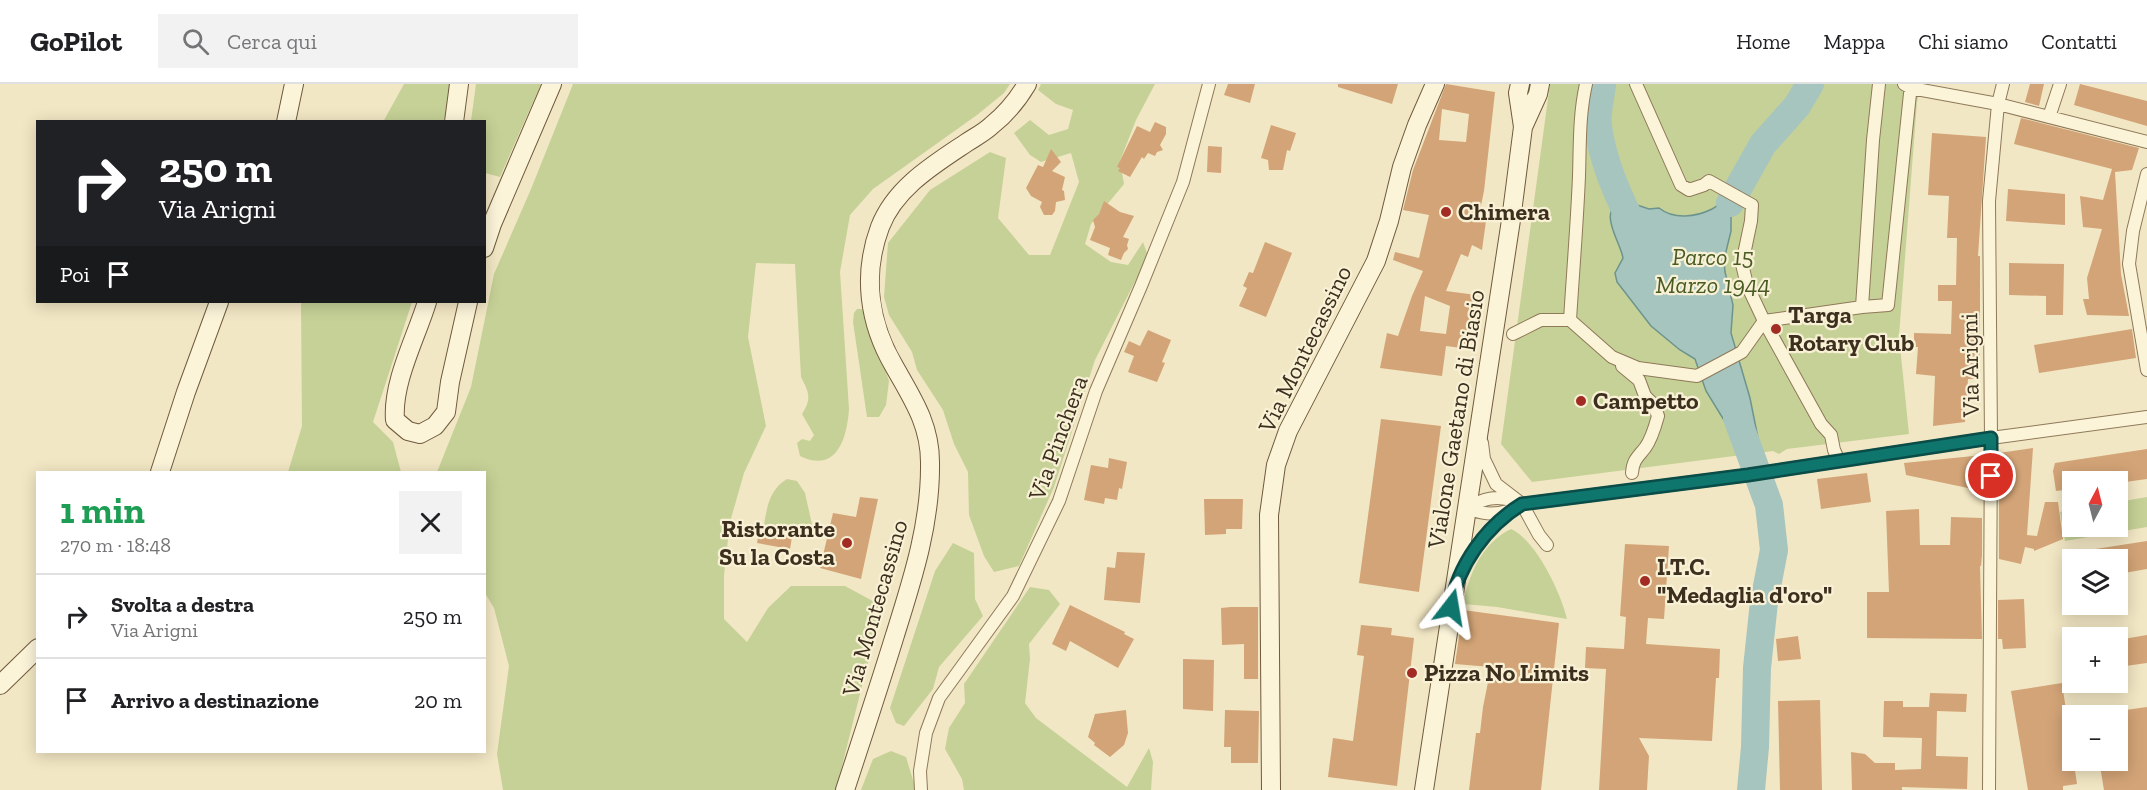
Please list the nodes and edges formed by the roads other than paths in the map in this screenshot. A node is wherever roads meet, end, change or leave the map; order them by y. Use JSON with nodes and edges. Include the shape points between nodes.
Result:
{"nodes":[{"id":1,"x":294,"y":84,"type":"edge"},
{"id":2,"x":459,"y":84,"type":"edge"},
{"id":3,"x":552,"y":84,"type":"edge"},
{"id":4,"x":1027,"y":84,"type":"edge"},
{"id":5,"x":1209,"y":84,"type":"edge"},
{"id":6,"x":1435,"y":84,"type":"edge"},
{"id":7,"x":1520,"y":84,"type":"edge"},
{"id":8,"x":1540,"y":84,"type":"edge"},
{"id":9,"x":1586,"y":84,"type":"edge"},
{"id":10,"x":1636,"y":84,"type":"edge"},
{"id":11,"x":1879,"y":84,"type":"edge"},
{"id":12,"x":2003,"y":84,"type":"edge"},
{"id":13,"x":2060,"y":84,"type":"edge"},
{"id":14,"x":1909,"y":85,"type":"edge"},
{"id":15,"x":1998,"y":104,"type":"junction"},
{"id":16,"x":2049,"y":117,"type":"junction"},
{"id":17,"x":286,"y":120,"type":"edge"},
{"id":18,"x":454,"y":120,"type":"edge"},
{"id":19,"x":1523,"y":127,"type":"junction"},
{"id":20,"x":2147,"y":142,"type":"edge"},
{"id":21,"x":2147,"y":174,"type":"edge"},
{"id":22,"x":486,"y":242,"type":"edge"},
{"id":23,"x":219,"y":303,"type":"edge"},
{"id":24,"x":427,"y":303,"type":"edge"},
{"id":25,"x":468,"y":303,"type":"edge"},
{"id":26,"x":1862,"y":307,"type":"junction"},
{"id":27,"x":1570,"y":320,"type":"junction"},
{"id":28,"x":1764,"y":321,"type":"junction"},
{"id":29,"x":1513,"y":334,"type":"dead end"},
{"id":30,"x":1612,"y":357,"type":"junction"},
{"id":31,"x":2147,"y":370,"type":"edge"},
{"id":32,"x":2147,"y":417,"type":"edge"},
{"id":33,"x":1480,"y":424,"type":"junction"},
{"id":34,"x":1991,"y":438,"type":"junction"},
{"id":35,"x":1839,"y":462,"type":"junction"},
{"id":36,"x":160,"y":471,"type":"edge"},
{"id":37,"x":1632,"y":473,"type":"dead end"},
{"id":38,"x":1517,"y":507,"type":"junction"},
{"id":39,"x":1466,"y":508,"type":"junction"},
{"id":40,"x":1547,"y":545,"type":"dead end"},
{"id":41,"x":1454,"y":587,"type":"junction"},
{"id":42,"x":36,"y":650,"type":"edge"},
{"id":43,"x":0,"y":685,"type":"edge"},
{"id":44,"x":845,"y":790,"type":"edge"},
{"id":45,"x":921,"y":790,"type":"edge"},
{"id":46,"x":1271,"y":790,"type":"edge"},
{"id":47,"x":1424,"y":790,"type":"edge"},
{"id":48,"x":1989,"y":790,"type":"edge"}],
"edges":[{"from":1,"to":17,"type":"street"},
{"from":2,"to":18,"type":"street"},
{"from":3,"to":22,"type":"street"},
{"from":4,"to":44,"type":"street","name":"Via Montecassino","via":[[992,126],[926,169],[898,198],[880,226],[872,257],[869,289],[876,330],[924,421],[930,463],[924,530],[912,581]]},
{"from":5,"to":45,"type":"street","name":"Via Pinchera","via":[[1183,182],[1096,391],[1059,501],[1013,596],[939,698],[926,733]]},
{"from":6,"to":46,"type":"street","name":"Via Montecassino","via":[[1402,167],[1376,261],[1288,431],[1276,465],[1269,515]]},
{"from":7,"to":19,"type":"street","name":"Vialone Gaetano di Biasio"},
{"from":8,"to":19,"type":"street","name":"Vialone Gaetano di Biasio"},
{"from":9,"to":27,"type":"street","via":[[1578,136]]},
{"from":10,"to":28,"type":"street","via":[[1681,186],[1689,190],[1709,181],[1752,205],[1742,264]]},
{"from":11,"to":26,"type":"street"},
{"from":12,"to":15,"type":"street","name":"Via Arigni"},
{"from":13,"to":16,"type":"street"},
{"from":14,"to":15,"type":"street"},
{"from":14,"to":26,"type":"street","via":[[1887,305]]},
{"from":15,"to":16,"type":"street"},
{"from":15,"to":34,"type":"street","name":"Via Arigni","via":[[1989,201]]},
{"from":16,"to":20,"type":"street"},
{"from":19,"to":33,"type":"street","name":"Vialone Gaetano di Biasio"},
{"from":21,"to":31,"type":"street","via":[[2129,264]]},
{"from":23,"to":36,"type":"street"},
{"from":24,"to":25,"type":"street","via":[[394,406],[395,420],[408,431],[420,434],[435,426],[446,412]]},
{"from":26,"to":28,"type":"street"},
{"from":27,"to":29,"type":"street","via":[[1541,320]]},
{"from":27,"to":30,"type":"street"},
{"from":28,"to":30,"type":"street","via":[[1742,352],[1697,376],[1638,368]]},
{"from":28,"to":35,"type":"street","via":[[1821,424],[1832,435]]},
{"from":30,"to":37,"type":"street","via":[[1639,380],[1658,417],[1645,448],[1632,464]]},
{"from":32,"to":34,"type":"street"},
{"from":33,"to":38,"type":"street","via":[[1484,459],[1497,484]]},
{"from":33,"to":39,"type":"street","name":"Vialone Gaetano di Biasio"},
{"from":34,"to":35,"type":"street"},
{"from":34,"to":48,"type":"street","name":"Via Arigni"},
{"from":35,"to":38,"type":"street"},
{"from":38,"to":39,"type":"street","via":[[1508,499],[1495,497]]},
{"from":38,"to":40,"type":"street"},
{"from":38,"to":41,"type":"street","via":[[1477,545]]},
{"from":39,"to":41,"type":"street","name":"Vialone Gaetano di Biasio"},
{"from":41,"to":47,"type":"street","name":"Vialone Gaetano di Biasio"},
{"from":42,"to":43,"type":"street"}]}
